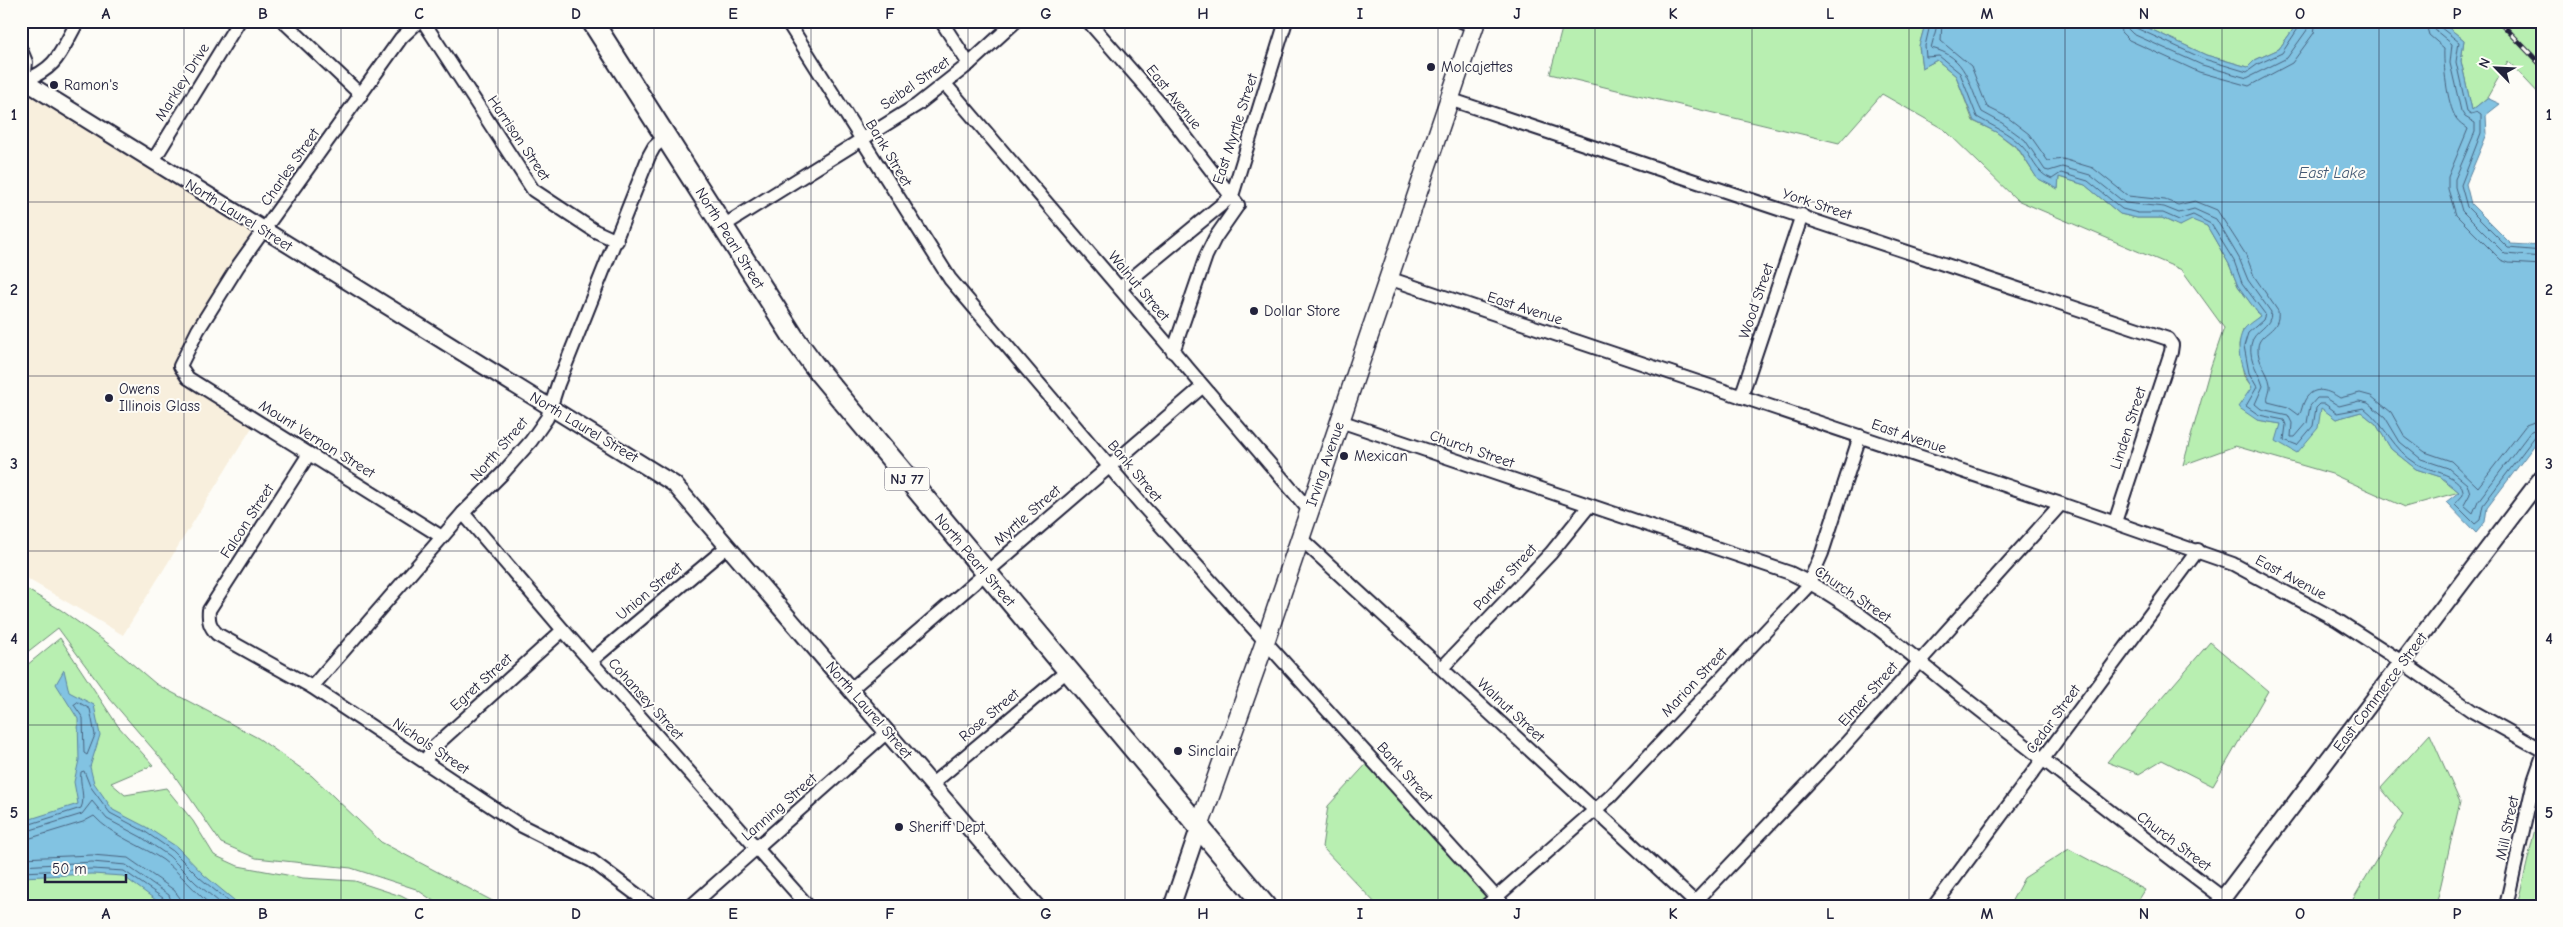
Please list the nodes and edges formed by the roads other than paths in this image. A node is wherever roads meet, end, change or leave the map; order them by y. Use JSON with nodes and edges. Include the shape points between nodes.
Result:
{"nodes":[{"id":1,"x":78,"y":21,"type":"edge"},
{"id":2,"x":239,"y":21,"type":"edge"},
{"id":3,"x":282,"y":21,"type":"edge"},
{"id":4,"x":419,"y":21,"type":"edge"},
{"id":5,"x":423,"y":21,"type":"edge"},
{"id":6,"x":592,"y":21,"type":"edge"},
{"id":7,"x":787,"y":21,"type":"edge"},
{"id":8,"x":941,"y":21,"type":"edge"},
{"id":9,"x":1016,"y":21,"type":"edge"},
{"id":10,"x":1088,"y":21,"type":"edge"},
{"id":11,"x":1286,"y":21,"type":"edge"},
{"id":12,"x":1470,"y":23,"type":"edge"},
{"id":13,"x":21,"y":50,"type":"edge"},
{"id":14,"x":969,"y":64,"type":"junction"},
{"id":15,"x":23,"y":80,"type":"edge"},
{"id":16,"x":945,"y":84,"type":"junction"},
{"id":17,"x":360,"y":95,"type":"junction"},
{"id":18,"x":1449,"y":99,"type":"junction"},
{"id":19,"x":666,"y":136,"type":"junction"},
{"id":20,"x":861,"y":138,"type":"junction"},
{"id":21,"x":153,"y":161,"type":"junction"},
{"id":22,"x":1232,"y":196,"type":"junction"},
{"id":23,"x":1802,"y":215,"type":"junction"},
{"id":24,"x":723,"y":226,"type":"junction"},
{"id":25,"x":264,"y":231,"type":"junction"},
{"id":26,"x":617,"y":241,"type":"junction"},
{"id":27,"x":1388,"y":278,"type":"junction"},
{"id":28,"x":1120,"y":288,"type":"junction"},
{"id":29,"x":2172,"y":345,"type":"joint"},
{"id":30,"x":1173,"y":352,"type":"junction"},
{"id":31,"x":181,"y":364,"type":"joint"},
{"id":32,"x":1202,"y":387,"type":"junction"},
{"id":33,"x":1741,"y":396,"type":"junction"},
{"id":34,"x":551,"y":407,"type":"junction"},
{"id":35,"x":1340,"y":421,"type":"junction"},
{"id":36,"x":1860,"y":436,"type":"junction"},
{"id":37,"x":309,"y":454,"type":"junction"},
{"id":38,"x":1109,"y":466,"type":"junction"},
{"id":39,"x":2542,"y":478,"type":"edge"},
{"id":40,"x":2061,"y":504,"type":"junction"},
{"id":41,"x":1589,"y":506,"type":"junction"},
{"id":42,"x":1309,"y":510,"type":"junction"},
{"id":43,"x":463,"y":513,"type":"junction"},
{"id":44,"x":2115,"y":522,"type":"junction"},
{"id":45,"x":442,"y":537,"type":"junction"},
{"id":46,"x":1300,"y":538,"type":"junction"},
{"id":47,"x":728,"y":546,"type":"junction"},
{"id":48,"x":2198,"y":550,"type":"junction"},
{"id":49,"x":985,"y":572,"type":"junction"},
{"id":50,"x":1810,"y":582,"type":"junction"},
{"id":51,"x":212,"y":606,"type":"joint"},
{"id":52,"x":563,"y":630,"type":"junction"},
{"id":53,"x":1265,"y":642,"type":"junction"},
{"id":54,"x":591,"y":662,"type":"junction"},
{"id":55,"x":1919,"y":662,"type":"junction"},
{"id":56,"x":2402,"y":662,"type":"junction"},
{"id":57,"x":1442,"y":668,"type":"junction"},
{"id":58,"x":1067,"y":671,"type":"junction"},
{"id":59,"x":312,"y":687,"type":"junction"},
{"id":60,"x":851,"y":689,"type":"junction"},
{"id":61,"x":887,"y":732,"type":"junction"},
{"id":62,"x":2542,"y":750,"type":"edge"},
{"id":63,"x":2542,"y":758,"type":"edge"},
{"id":64,"x":2043,"y":760,"type":"junction"},
{"id":65,"x":425,"y":761,"type":"junction"},
{"id":66,"x":932,"y":784,"type":"junction"},
{"id":67,"x":1596,"y":810,"type":"junction"},
{"id":68,"x":1199,"y":827,"type":"junction"},
{"id":69,"x":757,"y":848,"type":"junction"},
{"id":70,"x":2220,"y":902,"type":"edge"},
{"id":71,"x":1495,"y":903,"type":"edge"},
{"id":72,"x":1697,"y":904,"type":"edge"},
{"id":73,"x":652,"y":906,"type":"edge"},
{"id":74,"x":691,"y":906,"type":"edge"},
{"id":75,"x":808,"y":906,"type":"edge"},
{"id":76,"x":1036,"y":906,"type":"edge"},
{"id":77,"x":1172,"y":906,"type":"edge"},
{"id":78,"x":1265,"y":906,"type":"edge"},
{"id":79,"x":1934,"y":906,"type":"edge"},
{"id":80,"x":2506,"y":906,"type":"edge"}],
"edges":[{"from":1,"to":15,"type":"street","via":[[51,67],[42,74]]},
{"from":2,"to":21,"type":"street","name":"Markley Drive"},
{"from":3,"to":17,"type":"street"},
{"from":4,"to":17,"type":"street","name":"Charles Street","via":[[401,38]]},
{"from":5,"to":26,"type":"street","name":"Harrison Street","via":[[533,190]]},
{"from":6,"to":19,"type":"main road","name":"North Pearl Street","number":"NJ 77"},
{"from":7,"to":20,"type":"street","name":"Bank Street"},
{"from":8,"to":14,"type":"street"},
{"from":9,"to":14,"type":"street","name":"Seibel Street"},
{"from":10,"to":22,"type":"street","name":"East Avenue","via":[[1158,101]]},
{"from":11,"to":22,"type":"street","name":"East Myrtle Street"},
{"from":12,"to":18,"type":"main road","name":"Irving Avenue"},
{"from":13,"to":15,"type":"street","via":[[26,62]]},
{"from":14,"to":16,"type":"street","name":"Seibel Street"},
{"from":15,"to":21,"type":"street","name":"North Laurel Street"},
{"from":16,"to":20,"type":"street","name":"Seibel Street","via":[[917,105]]},
{"from":16,"to":28,"type":"street","name":"Walnut Street"},
{"from":17,"to":25,"type":"street","name":"Charles Street"},
{"from":18,"to":23,"type":"street","name":"York Street"},
{"from":18,"to":27,"type":"main road","name":"Irving Avenue"},
{"from":19,"to":24,"type":"main road","name":"North Pearl Street","number":"NJ 77"},
{"from":19,"to":26,"type":"street","name":"North Street","via":[[649,156]]},
{"from":20,"to":24,"type":"street","name":"Seibel Street"},
{"from":20,"to":38,"type":"street","name":"Bank Street","via":[[950,279]]},
{"from":21,"to":25,"type":"street","name":"North Laurel Street"},
{"from":22,"to":28,"type":"street","name":"East Myrtle Street"},
{"from":22,"to":30,"type":"street","via":[[1238,205],[1214,238],[1206,256]]},
{"from":23,"to":29,"type":"street","name":"York Street","via":[[2160,335]]},
{"from":23,"to":33,"type":"street","name":"Wood Street"},
{"from":24,"to":49,"type":"main road","name":"North Pearl Street","number":"NJ 77","via":[[806,355]]},
{"from":25,"to":31,"type":"street","name":"Charles Street","via":[[198,330]]},
{"from":25,"to":34,"type":"street","name":"North Laurel Street"},
{"from":26,"to":34,"type":"street","name":"North Street"},
{"from":27,"to":33,"type":"street","name":"East Avenue"},
{"from":27,"to":35,"type":"main road","name":"Irving Avenue"},
{"from":28,"to":30,"type":"street","name":"Walnut Street"},
{"from":29,"to":44,"type":"street","name":"Linden Street"},
{"from":30,"to":32,"type":"street","name":"Walnut Street"},
{"from":31,"to":37,"type":"street","name":"Mount Vernon Street","via":[[188,378]]},
{"from":32,"to":38,"type":"street","name":"Myrtle Street"},
{"from":32,"to":42,"type":"street","name":"Walnut Street"},
{"from":33,"to":36,"type":"street","name":"East Avenue"},
{"from":34,"to":43,"type":"street","name":"North Street","via":[[531,441]]},
{"from":34,"to":47,"type":"street","name":"North Laurel Street","via":[[664,476]]},
{"from":35,"to":41,"type":"street","name":"Church Street"},
{"from":35,"to":42,"type":"main road","name":"Irving Avenue"},
{"from":36,"to":40,"type":"street","name":"East Avenue"},
{"from":36,"to":50,"type":"street","name":"Marion Street"},
{"from":37,"to":45,"type":"street","name":"Mount Vernon Street"},
{"from":37,"to":51,"type":"street","name":"Falcon Street"},
{"from":38,"to":49,"type":"street","name":"Myrtle Street"},
{"from":38,"to":53,"type":"street","name":"Bank Street"},
{"from":39,"to":56,"type":"street","name":"East Commerce Street"},
{"from":40,"to":44,"type":"street","name":"East Avenue"},
{"from":40,"to":55,"type":"street","name":"Elmer Street"},
{"from":41,"to":50,"type":"street","name":"Church Street"},
{"from":41,"to":57,"type":"street","name":"Parker Street","via":[[1551,553]]},
{"from":42,"to":46,"type":"main road","name":"Irving Avenue"},
{"from":43,"to":45,"type":"street","name":"North Street"},
{"from":43,"to":52,"type":"street","name":"Cohansey Street"},
{"from":44,"to":48,"type":"street","name":"East Avenue"},
{"from":45,"to":59,"type":"street","name":"North Street"},
{"from":46,"to":53,"type":"main road","name":"Irving Avenue"},
{"from":46,"to":57,"type":"street","name":"Walnut Street"},
{"from":47,"to":54,"type":"street","name":"Union Street"},
{"from":47,"to":60,"type":"street","name":"North Laurel Street"},
{"from":48,"to":56,"type":"street","name":"East Avenue","via":[[2233,564],[2337,620]]},
{"from":48,"to":64,"type":"street","name":"Cedar Street"},
{"from":49,"to":58,"type":"main road","name":"North Pearl Street","number":"NJ 77"},
{"from":49,"to":60,"type":"street","name":"Myrtle Street"},
{"from":50,"to":55,"type":"street","name":"Church Street"},
{"from":50,"to":67,"type":"street","name":"Marion Street"},
{"from":51,"to":59,"type":"street","name":"Nichols Street","via":[[208,620],[218,634]]},
{"from":52,"to":54,"type":"street","name":"Cohansey Street"},
{"from":52,"to":65,"type":"street","name":"Egret Street","via":[[434,747]]},
{"from":53,"to":68,"type":"main road","name":"Irving Avenue"},
{"from":53,"to":71,"type":"street","name":"Bank Street"},
{"from":54,"to":69,"type":"street","name":"Cohansey Street"},
{"from":55,"to":64,"type":"street","name":"Church Street"},
{"from":55,"to":72,"type":"street","name":"Elmer Street"},
{"from":56,"to":62,"type":"street","name":"East Avenue","via":[[2472,711]]},
{"from":56,"to":70,"type":"street","name":"East Commerce Street"},
{"from":57,"to":67,"type":"street","name":"Walnut Street"},
{"from":58,"to":66,"type":"street","name":"Rose Street"},
{"from":58,"to":68,"type":"main road","name":"North Pearl Street","number":"NJ 77"},
{"from":59,"to":65,"type":"street","name":"Nichols Street"},
{"from":60,"to":61,"type":"street","name":"North Laurel Street"},
{"from":61,"to":66,"type":"street","name":"North Laurel Street"},
{"from":61,"to":69,"type":"street","name":"Lanning Street"},
{"from":63,"to":80,"type":"street","name":"Mill Street"},
{"from":64,"to":70,"type":"street","name":"Church Street"},
{"from":64,"to":79,"type":"street","name":"Cedar Street"},
{"from":65,"to":73,"type":"street","name":"Nichols Street","via":[[518,824],[592,861]]},
{"from":66,"to":76,"type":"street","name":"North Laurel Street"},
{"from":67,"to":71,"type":"street","name":"Marion Street"},
{"from":67,"to":72,"type":"street","name":"Walnut Street"},
{"from":68,"to":77,"type":"street","name":"Irving Avenue"},
{"from":68,"to":78,"type":"main road","name":"North Pearl Street","number":"NJ 77"},
{"from":69,"to":74,"type":"street","name":"Lanning Street"},
{"from":69,"to":75,"type":"street","name":"Cohansey Street"}]}
